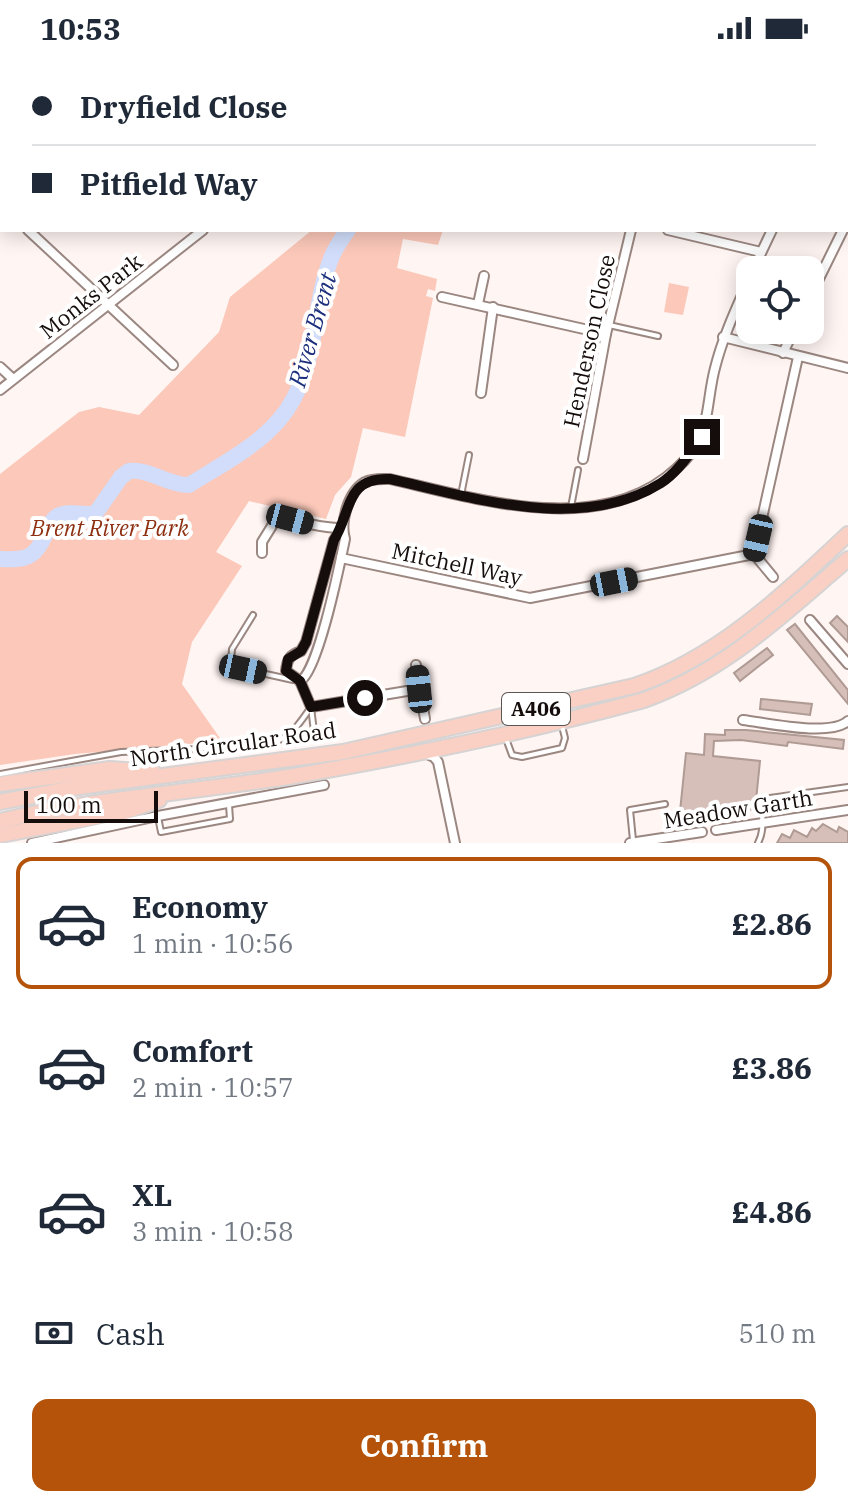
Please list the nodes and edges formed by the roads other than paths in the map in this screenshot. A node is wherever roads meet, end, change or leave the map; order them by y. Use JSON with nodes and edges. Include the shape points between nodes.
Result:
{"nodes":[{"id":1,"x":30,"y":232,"type":"edge"},
{"id":2,"x":199,"y":232,"type":"edge"},
{"id":3,"x":631,"y":232,"type":"edge"},
{"id":4,"x":686,"y":232,"type":"edge"},
{"id":5,"x":771,"y":232,"type":"edge"},
{"id":6,"x":844,"y":232,"type":"edge"},
{"id":7,"x":761,"y":252,"type":"junction"},
{"id":8,"x":759,"y":256,"type":"edge"},
{"id":9,"x":824,"y":270,"type":"edge"},
{"id":10,"x":484,"y":276,"type":"dead end"},
{"id":11,"x":442,"y":297,"type":"dead end"},
{"id":12,"x":109,"y":304,"type":"junction"},
{"id":13,"x":478,"y":304,"type":"junction"},
{"id":14,"x":493,"y":307,"type":"junction"},
{"id":15,"x":736,"y":308,"type":"edge"},
{"id":16,"x":608,"y":329,"type":"junction"},
{"id":17,"x":658,"y":336,"type":"dead end"},
{"id":18,"x":723,"y":337,"type":"junction"},
{"id":19,"x":787,"y":344,"type":"edge"},
{"id":20,"x":783,"y":353,"type":"junction"},
{"id":21,"x":798,"y":357,"type":"junction"},
{"id":22,"x":173,"y":365,"type":"dead end"},
{"id":23,"x":0,"y":367,"type":"edge"},
{"id":24,"x":848,"y":368,"type":"edge"},
{"id":25,"x":13,"y":379,"type":"junction"},
{"id":26,"x":0,"y":390,"type":"edge"},
{"id":27,"x":481,"y":393,"type":"dead end"},
{"id":28,"x":469,"y":455,"type":"dead end"},
{"id":29,"x":583,"y":459,"type":"dead end"},
{"id":30,"x":578,"y":470,"type":"dead end"},
{"id":31,"x":461,"y":495,"type":"junction"},
{"id":32,"x":570,"y":510,"type":"junction"},
{"id":33,"x":342,"y":528,"type":"junction"},
{"id":34,"x":848,"y":534,"type":"edge"},
{"id":35,"x":262,"y":553,"type":"dead end"},
{"id":36,"x":754,"y":554,"type":"junction"},
{"id":37,"x":341,"y":558,"type":"junction"},
{"id":38,"x":848,"y":559,"type":"edge"},
{"id":39,"x":773,"y":577,"type":"dead end"},
{"id":40,"x":253,"y":615,"type":"dead end"},
{"id":41,"x":810,"y":620,"type":"dead end"},
{"id":42,"x":848,"y":664,"type":"edge"},
{"id":43,"x":416,"y":665,"type":"dead end"},
{"id":44,"x":300,"y":681,"type":"junction"},
{"id":45,"x":419,"y":689,"type":"junction"},
{"id":46,"x":311,"y":707,"type":"junction"},
{"id":47,"x":425,"y":719,"type":"dead end"},
{"id":48,"x":560,"y":720,"type":"junction"},
{"id":49,"x":743,"y":720,"type":"dead end"},
{"id":50,"x":848,"y":721,"type":"edge"},
{"id":51,"x":504,"y":733,"type":"junction"},
{"id":52,"x":315,"y":740,"type":"dead end"},
{"id":53,"x":421,"y":752,"type":"junction"},
{"id":54,"x":0,"y":774,"type":"edge"},
{"id":55,"x":177,"y":774,"type":"junction"},
{"id":56,"x":0,"y":784,"type":"edge"},
{"id":57,"x":324,"y":785,"type":"dead end"},
{"id":58,"x":848,"y":787,"type":"edge"},
{"id":59,"x":180,"y":792,"type":"junction"},
{"id":60,"x":0,"y":802,"type":"edge"},
{"id":61,"x":228,"y":803,"type":"junction"},
{"id":62,"x":665,"y":804,"type":"dead end"},
{"id":63,"x":848,"y":810,"type":"edge"},
{"id":64,"x":158,"y":816,"type":"junction"},
{"id":65,"x":0,"y":821,"type":"edge"},
{"id":66,"x":763,"y":822,"type":"junction"},
{"id":67,"x":716,"y":830,"type":"joint"},
{"id":68,"x":702,"y":832,"type":"joint"},
{"id":69,"x":0,"y":835,"type":"edge"},
{"id":70,"x":55,"y":840,"type":"edge"},
{"id":71,"x":645,"y":842,"type":"edge"},
{"id":72,"x":32,"y":843,"type":"edge"},
{"id":73,"x":455,"y":843,"type":"edge"},
{"id":74,"x":632,"y":843,"type":"edge"},
{"id":75,"x":758,"y":843,"type":"edge"}],
"edges":[{"from":1,"to":12,"type":"street"},
{"from":2,"to":12,"type":"street","name":"Monks Park"},
{"from":3,"to":16,"type":"street","name":"Henderson Close"},
{"from":4,"to":7,"type":"street"},
{"from":5,"to":7,"type":"street"},
{"from":6,"to":9,"type":"street"},
{"from":7,"to":8,"type":"street"},
{"from":10,"to":13,"type":"street"},
{"from":11,"to":13,"type":"street"},
{"from":12,"to":22,"type":"street"},
{"from":12,"to":25,"type":"street","name":"Monks Park"},
{"from":13,"to":14,"type":"street"},
{"from":14,"to":16,"type":"street"},
{"from":14,"to":27,"type":"street"},
{"from":15,"to":18,"type":"street"},
{"from":16,"to":17,"type":"lane"},
{"from":16,"to":29,"type":"street","name":"Henderson Close"},
{"from":18,"to":20,"type":"street"},
{"from":18,"to":32,"type":"street","via":[[702,437],[685,461],[662,482],[626,499]]},
{"from":19,"to":20,"type":"street"},
{"from":20,"to":21,"type":"street"},
{"from":21,"to":24,"type":"street"},
{"from":21,"to":36,"type":"street"},
{"from":23,"to":25,"type":"street"},
{"from":25,"to":26,"type":"street","name":"Monks Park"},
{"from":28,"to":31,"type":"lane"},
{"from":30,"to":32,"type":"lane"},
{"from":31,"to":32,"type":"street"},
{"from":31,"to":33,"type":"street","via":[[374,479],[361,483]]},
{"from":33,"to":35,"type":"street","via":[[275,521],[262,542]]},
{"from":33,"to":37,"type":"street"},
{"from":33,"to":44,"type":"street","via":[[334,540],[306,642],[286,664],[286,671]]},
{"from":34,"to":55,"type":"highway","name":"North Circular Road","number":"A406","via":[[724,641],[657,678],[343,752]]},
{"from":36,"to":37,"type":"street","name":"Mitchell Way","via":[[530,598]]},
{"from":36,"to":39,"type":"street"},
{"from":37,"to":44,"type":"street","via":[[310,672]]},
{"from":38,"to":48,"type":"highway","name":"North Circular Road","number":"A406","via":[[743,647],[695,679],[644,700]]},
{"from":40,"to":44,"type":"lane","via":[[232,649],[231,662]]},
{"from":41,"to":42,"type":"street"},
{"from":43,"to":45,"type":"street"},
{"from":44,"to":46,"type":"street"},
{"from":45,"to":46,"type":"street"},
{"from":45,"to":47,"type":"street"},
{"from":46,"to":52,"type":"lane"},
{"from":46,"to":54,"type":"lane","via":[[277,741],[121,752]]},
{"from":48,"to":51,"type":"highway","name":"North Circular Road","number":"A406"},
{"from":48,"to":51,"type":"lane","via":[[565,743],[558,750],[516,757],[508,750]]},
{"from":49,"to":50,"type":"street","via":[[831,729]]},
{"from":51,"to":53,"type":"highway","name":"North Circular Road","number":"A406"},
{"from":53,"to":59,"type":"highway","name":"North Circular Road","number":"A406"},
{"from":53,"to":73,"type":"street","via":[[438,762]]},
{"from":55,"to":56,"type":"highway","via":[[110,769]]},
{"from":55,"to":60,"type":"highway","name":"North Circular Road","number":"A406"},
{"from":57,"to":61,"type":"street"},
{"from":58,"to":66,"type":"lane","via":[[763,799]]},
{"from":59,"to":65,"type":"highway","name":"North Circular Road","number":"A406"},
{"from":59,"to":69,"type":"highway","via":[[127,811]]},
{"from":61,"to":64,"type":"street"},
{"from":61,"to":64,"type":"lane","via":[[230,819],[161,832]]},
{"from":62,"to":74,"type":"lane","name":"Meadow Garth","via":[[630,810]]},
{"from":63,"to":66,"type":"street","name":"Meadow Garth"},
{"from":64,"to":70,"type":"street"},
{"from":66,"to":67,"type":"street","name":"Meadow Garth"},
{"from":66,"to":75,"type":"lane"},
{"from":67,"to":68,"type":"lane","name":"Meadow Garth"},
{"from":68,"to":71,"type":"street","name":"Meadow Garth"},
{"from":70,"to":72,"type":"street"},
{"from":71,"to":74,"type":"street","name":"Meadow Garth"}]}
